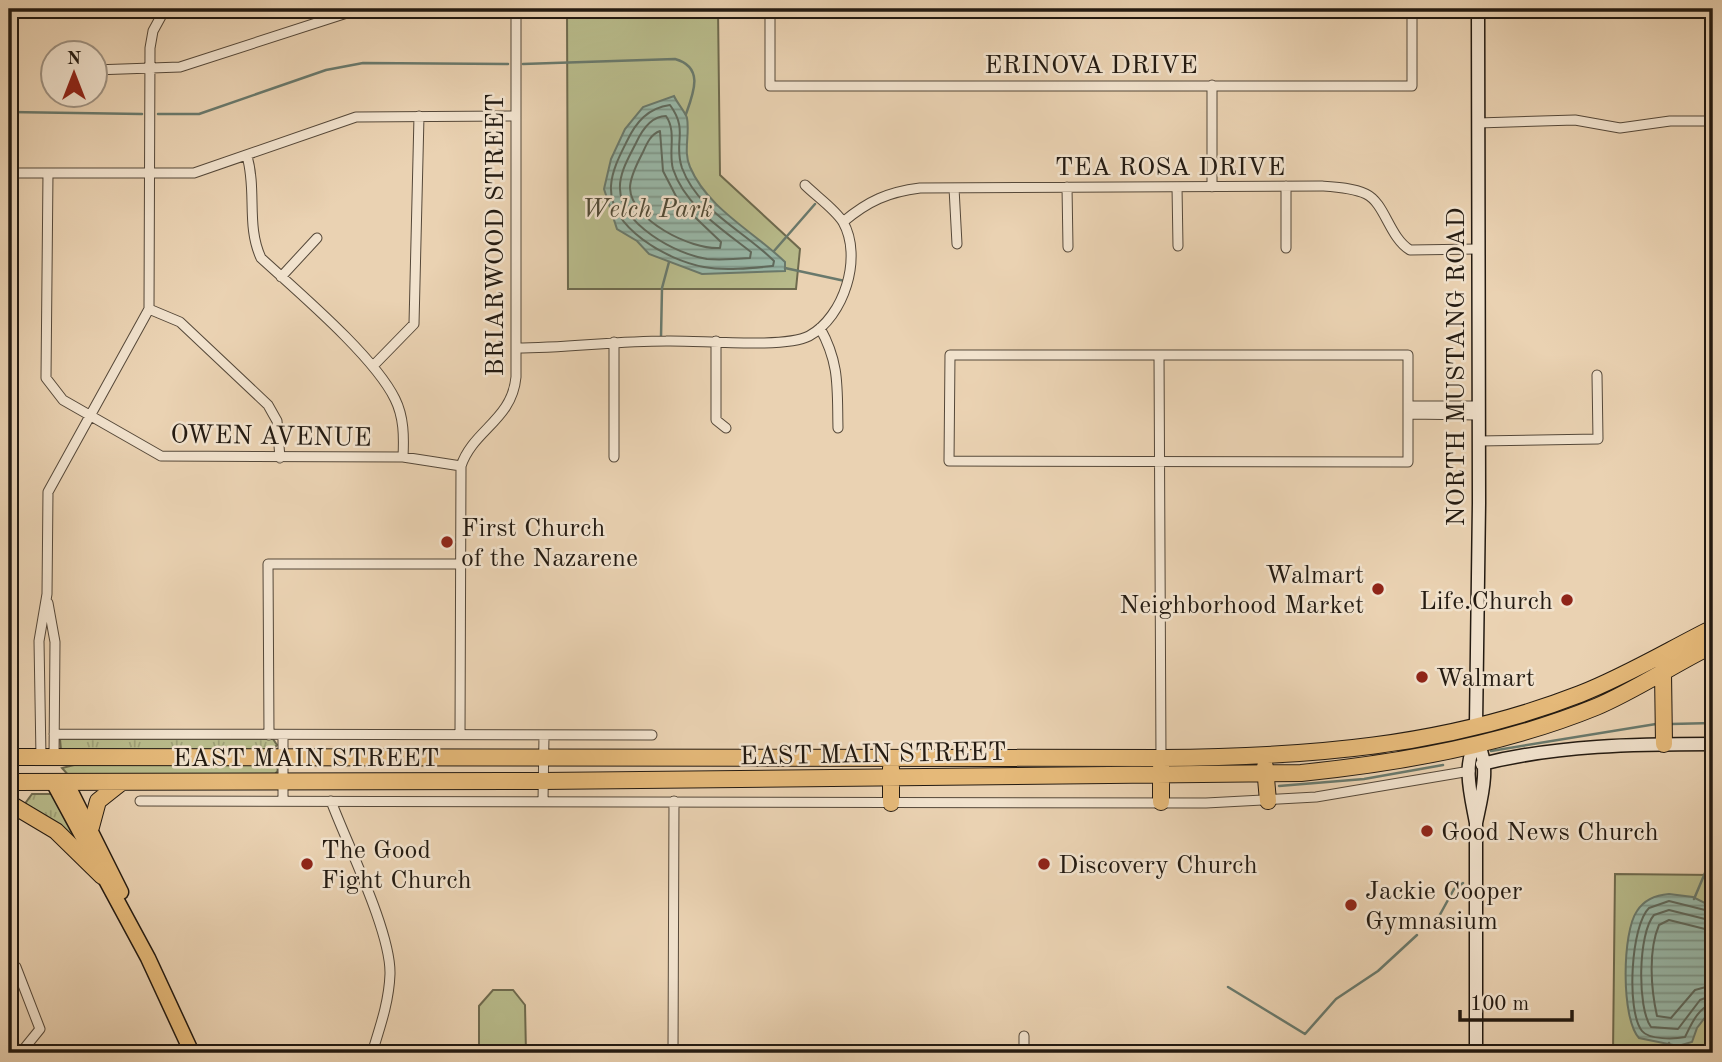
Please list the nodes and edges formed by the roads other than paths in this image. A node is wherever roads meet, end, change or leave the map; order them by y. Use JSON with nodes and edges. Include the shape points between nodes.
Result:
{"nodes":[{"id":1,"x":165,"y":9,"type":"edge"},
{"id":2,"x":318,"y":9,"type":"edge"},
{"id":3,"x":770,"y":9,"type":"edge"},
{"id":4,"x":1412,"y":9,"type":"edge"},
{"id":5,"x":1478,"y":9,"type":"edge"},
{"id":6,"x":516,"y":13,"type":"junction"},
{"id":7,"x":565,"y":13,"type":"dead end"},
{"id":8,"x":318,"y":21,"type":"junction"},
{"id":9,"x":108,"y":69,"type":"edge"},
{"id":10,"x":150,"y":70,"type":"junction"},
{"id":11,"x":1212,"y":85,"type":"junction"},
{"id":12,"x":419,"y":116,"type":"junction"},
{"id":13,"x":516,"y":116,"type":"junction"},
{"id":14,"x":1713,"y":121,"type":"edge"},
{"id":15,"x":1478,"y":122,"type":"junction"},
{"id":16,"x":247,"y":156,"type":"junction"},
{"id":17,"x":9,"y":173,"type":"edge"},
{"id":18,"x":48,"y":173,"type":"junction"},
{"id":19,"x":152,"y":173,"type":"junction"},
{"id":20,"x":805,"y":185,"type":"dead end"},
{"id":21,"x":1286,"y":186,"type":"junction"},
{"id":22,"x":1067,"y":187,"type":"junction"},
{"id":23,"x":1177,"y":187,"type":"junction"},
{"id":24,"x":1212,"y":187,"type":"junction"},
{"id":25,"x":954,"y":188,"type":"junction"},
{"id":26,"x":843,"y":222,"type":"junction"},
{"id":27,"x":317,"y":238,"type":"dead end"},
{"id":28,"x":957,"y":244,"type":"dead end"},
{"id":29,"x":1178,"y":246,"type":"dead end"},
{"id":30,"x":1068,"y":247,"type":"dead end"},
{"id":31,"x":1286,"y":248,"type":"dead end"},
{"id":32,"x":1477,"y":249,"type":"junction"},
{"id":33,"x":281,"y":276,"type":"junction"},
{"id":34,"x":149,"y":309,"type":"junction"},
{"id":35,"x":820,"y":328,"type":"junction"},
{"id":36,"x":716,"y":341,"type":"junction"},
{"id":37,"x":614,"y":342,"type":"junction"},
{"id":38,"x":516,"y":348,"type":"junction"},
{"id":39,"x":1159,"y":355,"type":"junction"},
{"id":40,"x":373,"y":366,"type":"junction"},
{"id":41,"x":1597,"y":375,"type":"dead end"},
{"id":42,"x":1408,"y":410,"type":"junction"},
{"id":43,"x":1478,"y":411,"type":"junction"},
{"id":44,"x":90,"y":415,"type":"junction"},
{"id":45,"x":726,"y":428,"type":"dead end"},
{"id":46,"x":838,"y":428,"type":"dead end"},
{"id":47,"x":1478,"y":441,"type":"junction"},
{"id":48,"x":403,"y":457,"type":"junction"},
{"id":49,"x":614,"y":457,"type":"dead end"},
{"id":50,"x":280,"y":458,"type":"junction"},
{"id":51,"x":1159,"y":461,"type":"junction"},
{"id":52,"x":461,"y":466,"type":"junction"},
{"id":53,"x":460,"y":564,"type":"junction"},
{"id":54,"x":47,"y":594,"type":"junction"},
{"id":55,"x":1713,"y":628,"type":"edge"},
{"id":56,"x":1713,"y":645,"type":"edge"},
{"id":57,"x":39,"y":646,"type":"junction"},
{"id":58,"x":55,"y":646,"type":"junction"},
{"id":59,"x":1686,"y":650,"type":"junction"},
{"id":60,"x":1663,"y":671,"type":"junction"},
{"id":61,"x":54,"y":689,"type":"junction"},
{"id":62,"x":40,"y":690,"type":"junction"},
{"id":63,"x":1625,"y":692,"type":"junction"},
{"id":64,"x":1663,"y":704,"type":"junction"},
{"id":65,"x":1476,"y":725,"type":"junction"},
{"id":66,"x":54,"y":734,"type":"junction"},
{"id":67,"x":283,"y":734,"type":"junction"},
{"id":68,"x":460,"y":734,"type":"junction"},
{"id":69,"x":269,"y":735,"type":"junction"},
{"id":70,"x":544,"y":735,"type":"junction"},
{"id":71,"x":652,"y":735,"type":"dead end"},
{"id":72,"x":1476,"y":743,"type":"junction"},
{"id":73,"x":1664,"y":744,"type":"junction"},
{"id":74,"x":1713,"y":744,"type":"edge"},
{"id":75,"x":283,"y":756,"type":"junction"},
{"id":76,"x":9,"y":757,"type":"edge"},
{"id":77,"x":48,"y":757,"type":"junction"},
{"id":78,"x":542,"y":757,"type":"junction"},
{"id":79,"x":1265,"y":757,"type":"junction"},
{"id":80,"x":891,"y":758,"type":"junction"},
{"id":81,"x":1161,"y":758,"type":"junction"},
{"id":82,"x":1482,"y":764,"type":"junction"},
{"id":83,"x":1470,"y":771,"type":"junction"},
{"id":84,"x":1161,"y":775,"type":"junction"},
{"id":85,"x":1266,"y":775,"type":"junction"},
{"id":86,"x":891,"y":778,"type":"junction"},
{"id":87,"x":542,"y":781,"type":"junction"},
{"id":88,"x":9,"y":782,"type":"edge"},
{"id":89,"x":59,"y":782,"type":"junction"},
{"id":90,"x":122,"y":782,"type":"junction"},
{"id":91,"x":284,"y":782,"type":"junction"},
{"id":92,"x":284,"y":801,"type":"junction"},
{"id":93,"x":1268,"y":801,"type":"junction"},
{"id":94,"x":140,"y":802,"type":"dead end"},
{"id":95,"x":331,"y":802,"type":"junction"},
{"id":96,"x":543,"y":802,"type":"junction"},
{"id":97,"x":674,"y":802,"type":"junction"},
{"id":98,"x":1161,"y":802,"type":"junction"},
{"id":99,"x":9,"y":803,"type":"edge"},
{"id":100,"x":891,"y":803,"type":"junction"},
{"id":101,"x":1476,"y":823,"type":"junction"},
{"id":102,"x":91,"y":827,"type":"junction"},
{"id":103,"x":102,"y":876,"type":"junction"},
{"id":104,"x":145,"y":951,"type":"junction"},
{"id":105,"x":12,"y":967,"type":"edge"},
{"id":106,"x":1024,"y":1036,"type":"dead end"},
{"id":107,"x":1713,"y":1046,"type":"edge"},
{"id":108,"x":9,"y":1048,"type":"edge"},
{"id":109,"x":23,"y":1052,"type":"edge"},
{"id":110,"x":192,"y":1053,"type":"edge"},
{"id":111,"x":372,"y":1053,"type":"edge"},
{"id":112,"x":673,"y":1053,"type":"edge"},
{"id":113,"x":1024,"y":1053,"type":"edge"},
{"id":114,"x":1476,"y":1053,"type":"edge"},
{"id":115,"x":1704,"y":1053,"type":"edge"}],
"edges":[{"from":1,"to":10,"type":"street","via":[[152,39]]},
{"from":2,"to":8,"type":"street"},
{"from":3,"to":11,"type":"street","name":"ERINOVA DRIVE","via":[[770,86]]},
{"from":4,"to":11,"type":"street","name":"ERINOVA DRIVE","via":[[1412,86]]},
{"from":5,"to":15,"type":"street","name":"NORTH MUSTANG ROAD"},
{"from":6,"to":7,"type":"street"},
{"from":6,"to":8,"type":"street","via":[[354,12]]},
{"from":6,"to":13,"type":"street","name":"BRIARWOOD STREET"},
{"from":8,"to":10,"type":"street","via":[[180,67]]},
{"from":9,"to":10,"type":"street"},
{"from":10,"to":19,"type":"street"},
{"from":11,"to":24,"type":"street"},
{"from":12,"to":13,"type":"street"},
{"from":12,"to":16,"type":"street","via":[[356,117]]},
{"from":12,"to":40,"type":"street","via":[[414,324]]},
{"from":13,"to":38,"type":"street","name":"BRIARWOOD STREET"},
{"from":14,"to":15,"type":"street","via":[[1620,128],[1574,120]]},
{"from":15,"to":32,"type":"street","name":"NORTH MUSTANG ROAD"},
{"from":16,"to":19,"type":"street","via":[[194,173]]},
{"from":16,"to":33,"type":"street","via":[[254,179],[252,240],[261,258]]},
{"from":17,"to":18,"type":"street"},
{"from":18,"to":19,"type":"street"},
{"from":18,"to":44,"type":"street","name":"OWEN AVENUE","via":[[46,378],[63,400]]},
{"from":19,"to":34,"type":"street"},
{"from":20,"to":26,"type":"street"},
{"from":21,"to":24,"type":"street","name":"TEA ROSA DRIVE"},
{"from":21,"to":31,"type":"street"},
{"from":21,"to":32,"type":"street","name":"TEA ROSA DRIVE","via":[[1343,188],[1367,194],[1410,250]]},
{"from":22,"to":23,"type":"street","name":"TEA ROSA DRIVE"},
{"from":22,"to":25,"type":"street","name":"TEA ROSA DRIVE"},
{"from":22,"to":30,"type":"street"},
{"from":23,"to":24,"type":"street","name":"TEA ROSA DRIVE"},
{"from":23,"to":29,"type":"street"},
{"from":25,"to":26,"type":"street","name":"TEA ROSA DRIVE","via":[[888,192]]},
{"from":25,"to":28,"type":"street"},
{"from":26,"to":35,"type":"street","via":[[851,250],[848,285]]},
{"from":27,"to":33,"type":"street"},
{"from":32,"to":43,"type":"street","name":"NORTH MUSTANG ROAD"},
{"from":33,"to":40,"type":"street"},
{"from":34,"to":44,"type":"street"},
{"from":34,"to":50,"type":"street","via":[[180,322],[268,405],[277,421]]},
{"from":35,"to":36,"type":"street","via":[[796,340]]},
{"from":35,"to":46,"type":"street","via":[[837,368]]},
{"from":36,"to":37,"type":"street"},
{"from":36,"to":45,"type":"street","via":[[716,420]]},
{"from":37,"to":38,"type":"street"},
{"from":37,"to":49,"type":"street"},
{"from":38,"to":52,"type":"street","name":"BRIARWOOD STREET","via":[[512,401]]},
{"from":39,"to":42,"type":"street","via":[[1408,355]]},
{"from":39,"to":51,"type":"street"},
{"from":39,"to":51,"type":"street","via":[[950,355],[949,447],[949,461]]},
{"from":40,"to":48,"type":"street","via":[[395,400],[404,431]]},
{"from":41,"to":47,"type":"street","via":[[1598,439]]},
{"from":42,"to":43,"type":"street"},
{"from":42,"to":51,"type":"street","via":[[1408,462]]},
{"from":43,"to":47,"type":"street","name":"NORTH MUSTANG ROAD"},
{"from":44,"to":50,"type":"street","name":"OWEN AVENUE","via":[[161,456]]},
{"from":44,"to":54,"type":"street","via":[[48,492]]},
{"from":47,"to":65,"type":"street","name":"NORTH MUSTANG ROAD"},
{"from":48,"to":50,"type":"street","name":"OWEN AVENUE"},
{"from":48,"to":52,"type":"street","name":"OWEN AVENUE"},
{"from":51,"to":81,"type":"street"},
{"from":52,"to":53,"type":"street"},
{"from":53,"to":68,"type":"street"},
{"from":53,"to":69,"type":"street","via":[[268,564]]},
{"from":54,"to":57,"type":"street"},
{"from":54,"to":58,"type":"street"},
{"from":55,"to":59,"type":"highway","name":"EAST MAIN STREET"},
{"from":56,"to":59,"type":"highway","name":"EAST MAIN STREET"},
{"from":57,"to":58,"type":"street"},
{"from":57,"to":62,"type":"street"},
{"from":58,"to":61,"type":"street"},
{"from":59,"to":60,"type":"highway","via":[[1667,660]]},
{"from":59,"to":64,"type":"highway","via":[[1667,684]]},
{"from":59,"to":65,"type":"highway","name":"EAST MAIN STREET","via":[[1583,693]]},
{"from":60,"to":63,"type":"highway","name":"EAST MAIN STREET"},
{"from":60,"to":64,"type":"highway"},
{"from":61,"to":62,"type":"street"},
{"from":61,"to":66,"type":"street"},
{"from":62,"to":77,"type":"street"},
{"from":63,"to":64,"type":"highway","via":[[1653,692]]},
{"from":63,"to":72,"type":"highway","name":"EAST MAIN STREET","via":[[1565,718]]},
{"from":64,"to":73,"type":"highway"},
{"from":65,"to":72,"type":"highway"},
{"from":65,"to":79,"type":"highway","name":"EAST MAIN STREET","via":[[1362,749]]},
{"from":66,"to":69,"type":"street","name":"EAST MAIN STREET"},
{"from":66,"to":77,"type":"street"},
{"from":67,"to":68,"type":"street","name":"EAST MAIN STREET"},
{"from":67,"to":69,"type":"street","name":"EAST MAIN STREET"},
{"from":67,"to":75,"type":"street"},
{"from":68,"to":70,"type":"street","name":"EAST MAIN STREET"},
{"from":70,"to":71,"type":"street","name":"EAST MAIN STREET"},
{"from":70,"to":78,"type":"street"},
{"from":72,"to":82,"type":"street","via":[[1482,751]]},
{"from":72,"to":83,"type":"street","via":[[1470,751]]},
{"from":72,"to":85,"type":"highway","name":"EAST MAIN STREET","via":[[1378,764]]},
{"from":73,"to":74,"type":"street"},
{"from":73,"to":82,"type":"street","via":[[1623,743]]},
{"from":75,"to":77,"type":"highway","name":"EAST MAIN STREET"},
{"from":75,"to":78,"type":"highway","name":"EAST MAIN STREET"},
{"from":75,"to":91,"type":"street"},
{"from":76,"to":77,"type":"highway","name":"EAST MAIN STREET"},
{"from":77,"to":89,"type":"highway"},
{"from":78,"to":80,"type":"highway","name":"EAST MAIN STREET"},
{"from":78,"to":87,"type":"street"},
{"from":79,"to":81,"type":"highway","name":"EAST MAIN STREET"},
{"from":79,"to":85,"type":"highway"},
{"from":80,"to":81,"type":"highway","name":"EAST MAIN STREET"},
{"from":80,"to":86,"type":"highway"},
{"from":81,"to":84,"type":"highway"},
{"from":82,"to":101,"type":"street"},
{"from":83,"to":93,"type":"street","name":"EAST MAIN STREET"},
{"from":83,"to":101,"type":"street"},
{"from":84,"to":85,"type":"highway","name":"EAST MAIN STREET"},
{"from":84,"to":86,"type":"highway","name":"EAST MAIN STREET"},
{"from":84,"to":98,"type":"highway"},
{"from":85,"to":93,"type":"highway"},
{"from":86,"to":87,"type":"highway","name":"EAST MAIN STREET"},
{"from":86,"to":100,"type":"highway"},
{"from":87,"to":91,"type":"highway","name":"EAST MAIN STREET"},
{"from":87,"to":96,"type":"street"},
{"from":88,"to":89,"type":"highway","name":"EAST MAIN STREET"},
{"from":89,"to":90,"type":"highway","name":"EAST MAIN STREET"},
{"from":89,"to":102,"type":"main road"},
{"from":89,"to":103,"type":"main road"},
{"from":90,"to":91,"type":"highway","name":"EAST MAIN STREET"},
{"from":90,"to":102,"type":"highway","via":[[98,801]]},
{"from":91,"to":92,"type":"street"},
{"from":92,"to":94,"type":"street","name":"EAST MAIN STREET"},
{"from":92,"to":95,"type":"street","name":"EAST MAIN STREET"},
{"from":93,"to":98,"type":"street","name":"EAST MAIN STREET"},
{"from":95,"to":96,"type":"street","name":"EAST MAIN STREET"},
{"from":95,"to":111,"type":"street","via":[[384,936],[390,972]]},
{"from":96,"to":97,"type":"street","name":"EAST MAIN STREET"},
{"from":97,"to":100,"type":"street","name":"EAST MAIN STREET"},
{"from":97,"to":112,"type":"street"},
{"from":98,"to":100,"type":"street","name":"EAST MAIN STREET"},
{"from":99,"to":103,"type":"highway","via":[[56,831]]},
{"from":101,"to":114,"type":"street"},
{"from":102,"to":104,"type":"main road"},
{"from":103,"to":104,"type":"main road"},
{"from":104,"to":110,"type":"main road"},
{"from":105,"to":109,"type":"street","via":[[40,1029]]},
{"from":106,"to":113,"type":"street"},
{"from":107,"to":115,"type":"street"},
{"from":108,"to":109,"type":"street"}]}
